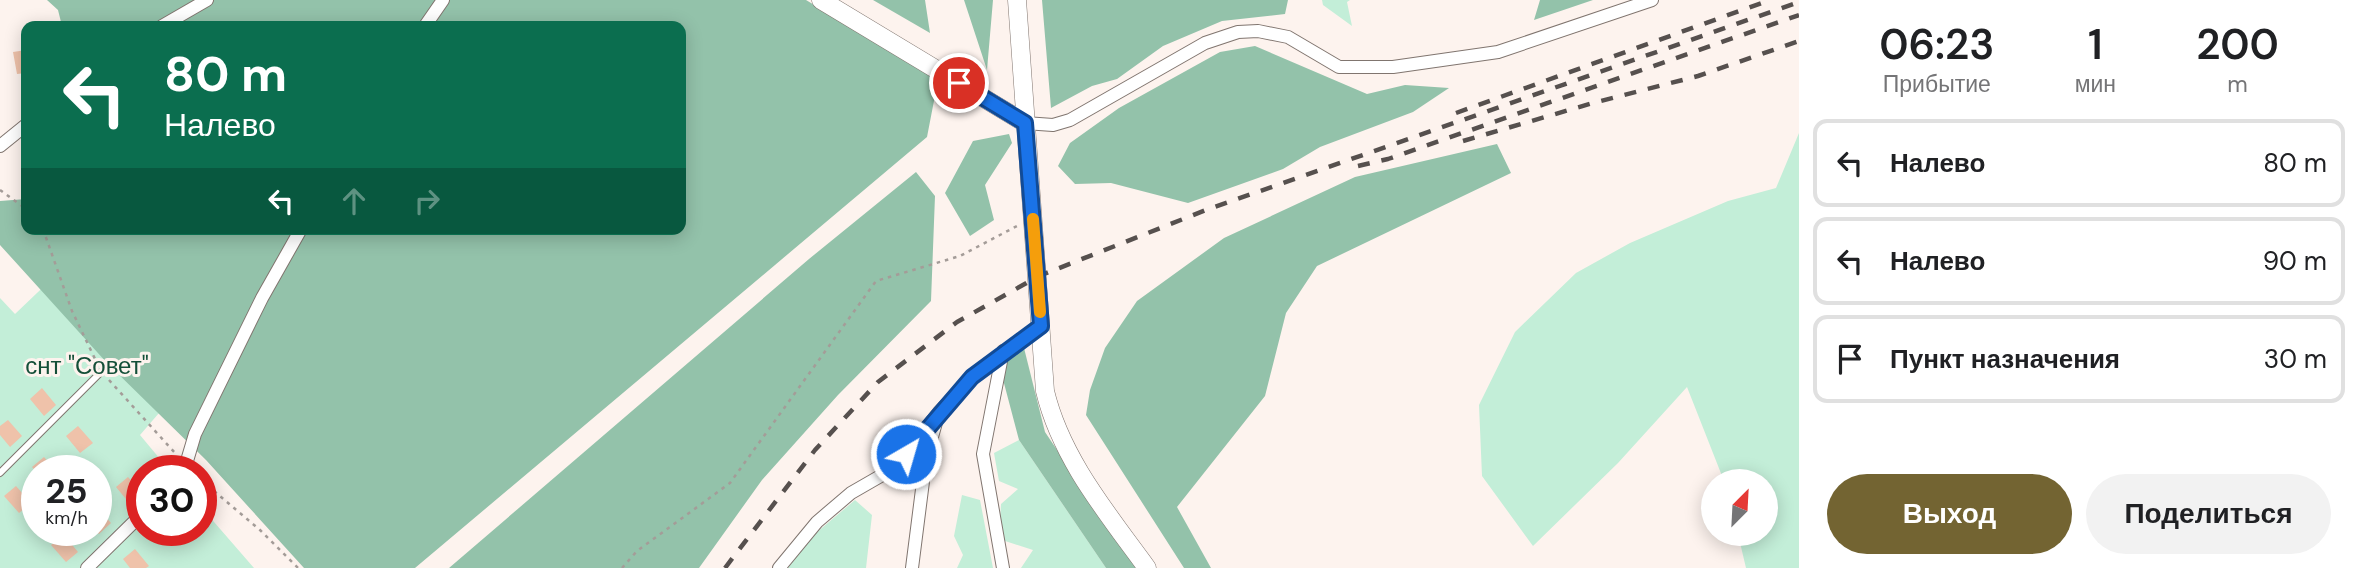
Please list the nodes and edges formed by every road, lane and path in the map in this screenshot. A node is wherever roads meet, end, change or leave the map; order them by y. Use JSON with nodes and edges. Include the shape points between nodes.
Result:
{"nodes":[{"id":1,"x":207,"y":0,"type":"edge"},
{"id":2,"x":443,"y":0,"type":"edge"},
{"id":3,"x":821,"y":0,"type":"edge"},
{"id":4,"x":1017,"y":0,"type":"edge"},
{"id":5,"x":1652,"y":0,"type":"edge"},
{"id":6,"x":171,"y":21,"type":"edge"},
{"id":7,"x":428,"y":21,"type":"edge"},
{"id":8,"x":1025,"y":123,"type":"junction"},
{"id":9,"x":21,"y":129,"type":"edge"},
{"id":10,"x":0,"y":145,"type":"edge"},
{"id":11,"x":0,"y":190,"type":"edge"},
{"id":12,"x":21,"y":205,"type":"edge"},
{"id":13,"x":1033,"y":217,"type":"junction"},
{"id":14,"x":45,"y":235,"type":"edge"},
{"id":15,"x":297,"y":235,"type":"edge"},
{"id":16,"x":1041,"y":326,"type":"junction"},
{"id":17,"x":1003,"y":351,"type":"junction"},
{"id":18,"x":101,"y":372,"type":"junction"},
{"id":19,"x":939,"y":412,"type":"junction"},
{"id":20,"x":174,"y":455,"type":"edge"},
{"id":21,"x":190,"y":455,"type":"edge"},
{"id":22,"x":0,"y":474,"type":"edge"},
{"id":23,"x":217,"y":494,"type":"edge"},
{"id":24,"x":126,"y":530,"type":"edge"},
{"id":25,"x":87,"y":568,"type":"edge"},
{"id":26,"x":298,"y":568,"type":"edge"},
{"id":27,"x":622,"y":568,"type":"edge"},
{"id":28,"x":779,"y":568,"type":"edge"},
{"id":29,"x":912,"y":568,"type":"edge"},
{"id":30,"x":1003,"y":568,"type":"edge"},
{"id":31,"x":1147,"y":568,"type":"edge"}],
"edges":[{"from":1,"to":6,"type":"street"},
{"from":2,"to":7,"type":"street"},
{"from":3,"to":8,"type":"main road"},
{"from":4,"to":8,"type":"main road"},
{"from":5,"to":8,"type":"street","via":[[1498,52],[1393,67],[1339,67],[1288,37],[1238,32],[1205,43],[1070,120],[1053,125]]},
{"from":8,"to":13,"type":"main road"},
{"from":9,"to":10,"type":"street"},
{"from":11,"to":12,"type":"path"},
{"from":13,"to":16,"type":"main road"},
{"from":13,"to":27,"type":"path","via":[[960,256],[876,281],[730,482],[637,551]]},
{"from":14,"to":18,"type":"path","via":[[72,311]]},
{"from":15,"to":21,"type":"street","via":[[195,434]]},
{"from":16,"to":17,"type":"street"},
{"from":16,"to":31,"type":"main road","via":[[1045,391],[1058,430],[1088,486]]},
{"from":17,"to":19,"type":"street"},
{"from":17,"to":30,"type":"street","via":[[983,454]]},
{"from":18,"to":20,"type":"path"},
{"from":18,"to":22,"type":"lane"},
{"from":19,"to":28,"type":"street","via":[[906,454],[817,522]]},
{"from":19,"to":29,"type":"street","via":[[926,458]]},
{"from":23,"to":26,"type":"path"},
{"from":24,"to":25,"type":"street"}]}
